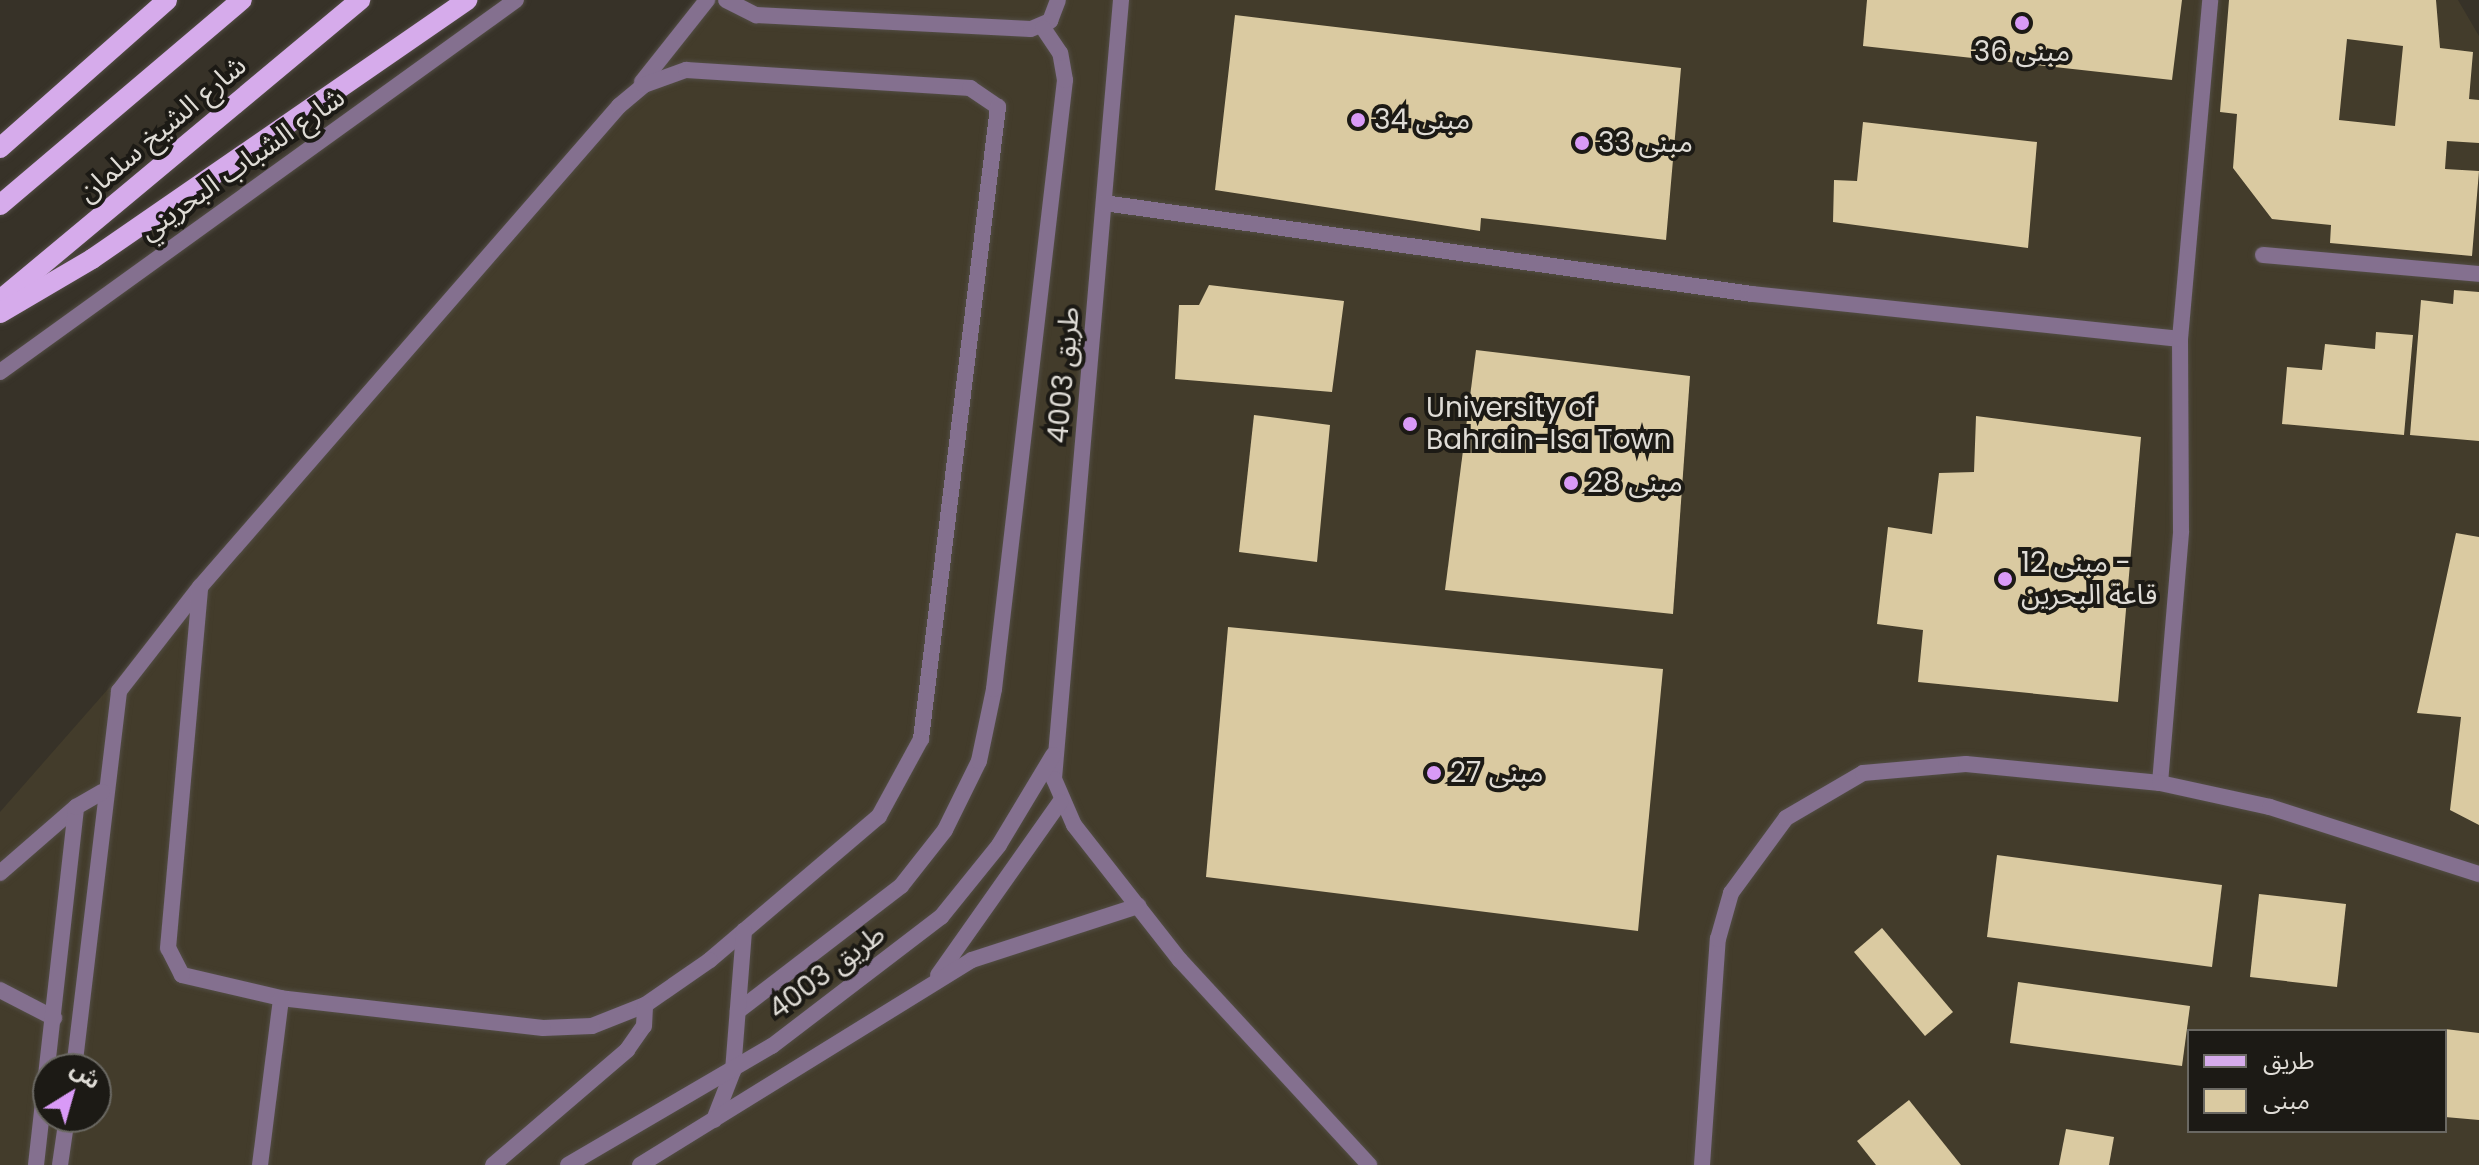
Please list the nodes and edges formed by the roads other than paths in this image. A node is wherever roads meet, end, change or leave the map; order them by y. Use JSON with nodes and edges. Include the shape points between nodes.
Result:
{"nodes":[{"id":1,"x":167,"y":0,"type":"edge"},
{"id":2,"x":242,"y":0,"type":"edge"},
{"id":3,"x":360,"y":0,"type":"edge"},
{"id":4,"x":467,"y":0,"type":"edge"},
{"id":5,"x":516,"y":0,"type":"edge"},
{"id":6,"x":707,"y":0,"type":"edge"},
{"id":7,"x":726,"y":0,"type":"edge"},
{"id":8,"x":1058,"y":0,"type":"edge"},
{"id":9,"x":1121,"y":0,"type":"edge"},
{"id":10,"x":2210,"y":0,"type":"edge"},
{"id":11,"x":1043,"y":28,"type":"junction"},
{"id":12,"x":633,"y":93,"type":"junction"},
{"id":13,"x":0,"y":148,"type":"edge"},
{"id":14,"x":1104,"y":203,"type":"junction"},
{"id":15,"x":0,"y":205,"type":"edge"},
{"id":16,"x":2263,"y":255,"type":"dead end"},
{"id":17,"x":2479,"y":274,"type":"edge"},
{"id":18,"x":0,"y":300,"type":"edge"},
{"id":19,"x":0,"y":313,"type":"edge"},
{"id":20,"x":2180,"y":339,"type":"junction"},
{"id":21,"x":0,"y":372,"type":"edge"},
{"id":22,"x":200,"y":587,"type":"junction"},
{"id":23,"x":1054,"y":753,"type":"junction"},
{"id":24,"x":2160,"y":783,"type":"junction"},
{"id":25,"x":102,"y":792,"type":"junction"},
{"id":26,"x":1060,"y":802,"type":"junction"},
{"id":27,"x":76,"y":807,"type":"junction"},
{"id":28,"x":0,"y":873,"type":"edge"},
{"id":29,"x":2479,"y":874,"type":"edge"},
{"id":30,"x":1138,"y":906,"type":"junction"},
{"id":31,"x":744,"y":930,"type":"junction"},
{"id":32,"x":935,"y":979,"type":"junction"},
{"id":33,"x":0,"y":991,"type":"edge"},
{"id":34,"x":281,"y":998,"type":"junction"},
{"id":35,"x":645,"y":1005,"type":"junction"},
{"id":36,"x":738,"y":1011,"type":"junction"},
{"id":37,"x":54,"y":1018,"type":"junction"},
{"id":38,"x":76,"y":1053,"type":"edge"},
{"id":39,"x":733,"y":1071,"type":"junction"},
{"id":40,"x":714,"y":1120,"type":"junction"},
{"id":41,"x":65,"y":1133,"type":"edge"},
{"id":42,"x":36,"y":1165,"type":"edge"},
{"id":43,"x":60,"y":1165,"type":"edge"},
{"id":44,"x":260,"y":1165,"type":"edge"},
{"id":45,"x":493,"y":1165,"type":"edge"},
{"id":46,"x":568,"y":1165,"type":"edge"},
{"id":47,"x":640,"y":1165,"type":"edge"},
{"id":48,"x":1369,"y":1165,"type":"edge"},
{"id":49,"x":1702,"y":1165,"type":"edge"}],
"edges":[{"from":1,"to":13,"type":"main road"},
{"from":2,"to":15,"type":"main road","name":"شارع الشيخ سلمان"},
{"from":3,"to":18,"type":"main road","name":"شارع الشيخ سلمان"},
{"from":4,"to":19,"type":"main road","via":[[92,259]]},
{"from":5,"to":21,"type":"street","name":"شارع الشباب البحريني"},
{"from":6,"to":12,"type":"street"},
{"from":7,"to":11,"type":"street","via":[[756,15]]},
{"from":8,"to":11,"type":"street"},
{"from":9,"to":14,"type":"street","name":"طريق 4003"},
{"from":10,"to":20,"type":"street"},
{"from":11,"to":36,"type":"street","via":[[1060,53],[1065,80],[994,689],[979,761],[945,830],[901,886]]},
{"from":12,"to":22,"type":"street"},
{"from":12,"to":31,"type":"street","via":[[686,70],[970,88],[991,97],[1000,119],[921,739],[879,816]]},
{"from":14,"to":20,"type":"street","via":[[1752,294]]},
{"from":14,"to":23,"type":"street","name":"طريق 4003"},
{"from":16,"to":17,"type":"street"},
{"from":20,"to":24,"type":"street","via":[[2181,531]]},
{"from":22,"to":25,"type":"street","via":[[119,691]]},
{"from":22,"to":34,"type":"street","via":[[170,958],[191,980]]},
{"from":23,"to":26,"type":"street","name":"طريق 4003"},
{"from":23,"to":39,"type":"street","name":"طريق 4003","via":[[999,845],[941,917]]},
{"from":24,"to":29,"type":"street","via":[[2283,811]]},
{"from":24,"to":49,"type":"street","via":[[1966,764],[1905,765],[1863,773],[1786,818],[1731,893],[1718,939]]},
{"from":25,"to":27,"type":"street"},
{"from":25,"to":38,"type":"street"},
{"from":26,"to":30,"type":"street","name":"طريق 4003"},
{"from":26,"to":32,"type":"street"},
{"from":27,"to":28,"type":"street"},
{"from":27,"to":37,"type":"street"},
{"from":30,"to":32,"type":"street","name":"طريق 4003","via":[[1037,933]]},
{"from":30,"to":48,"type":"street","name":"طريق 4003","via":[[1223,1013]]},
{"from":31,"to":35,"type":"street"},
{"from":31,"to":36,"type":"street"},
{"from":32,"to":40,"type":"street","name":"طريق 4003"},
{"from":33,"to":37,"type":"street"},
{"from":34,"to":35,"type":"street","via":[[358,1001],[543,1028],[592,1026]]},
{"from":34,"to":44,"type":"street"},
{"from":35,"to":45,"type":"street","via":[[644,1026],[627,1050]]},
{"from":36,"to":39,"type":"street"},
{"from":37,"to":42,"type":"street"},
{"from":39,"to":40,"type":"street"},
{"from":39,"to":46,"type":"street","name":"طريق 4003"},
{"from":40,"to":47,"type":"street","name":"طريق 4003"},
{"from":41,"to":43,"type":"street"}]}
